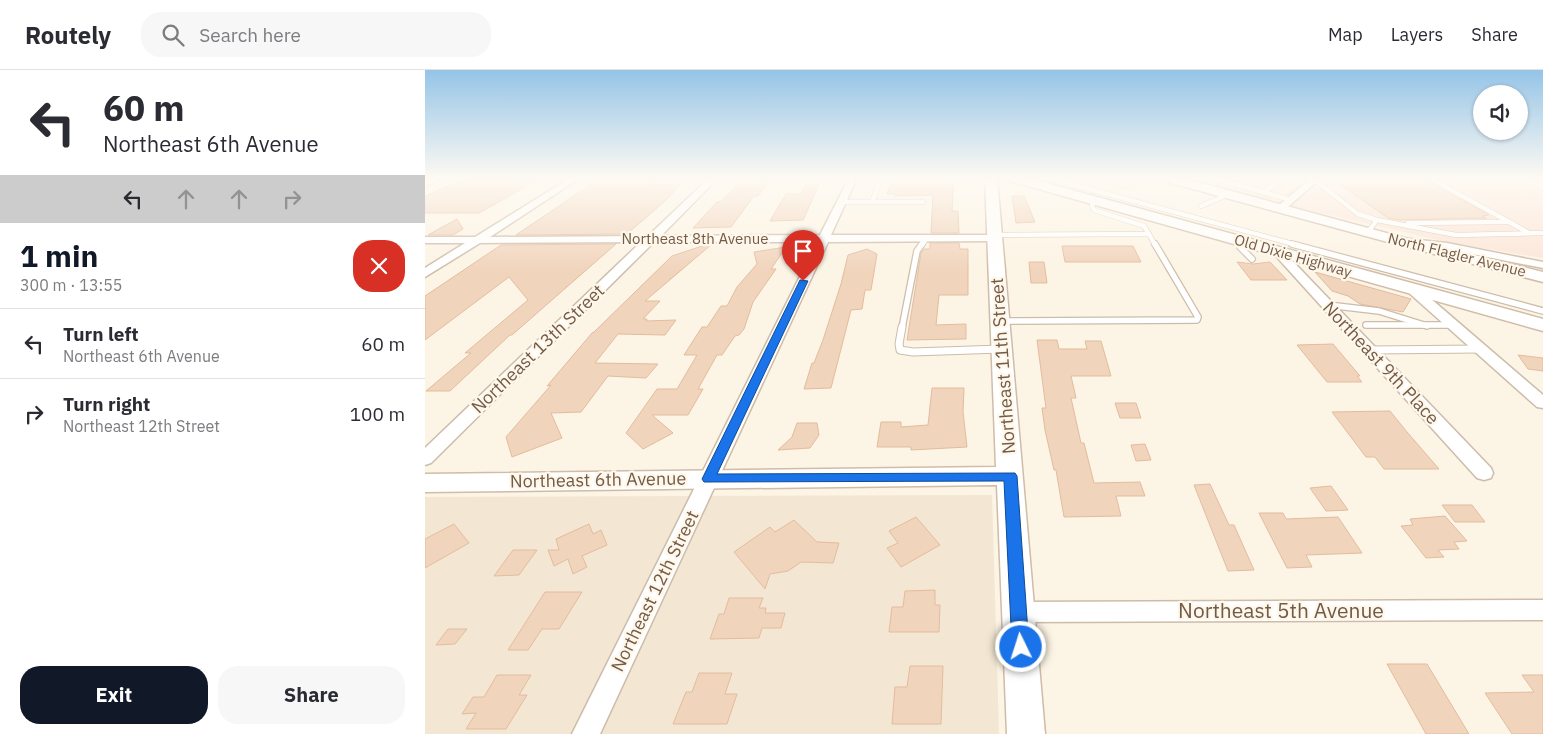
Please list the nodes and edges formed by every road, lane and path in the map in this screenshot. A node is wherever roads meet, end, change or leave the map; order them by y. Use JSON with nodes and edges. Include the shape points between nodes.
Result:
{"nodes":[{"id":1,"x":528,"y":209,"type":"edge"},
{"id":2,"x":683,"y":209,"type":"edge"},
{"id":3,"x":839,"y":209,"type":"edge"},
{"id":4,"x":1000,"y":209,"type":"edge"},
{"id":5,"x":1093,"y":209,"type":"edge"},
{"id":6,"x":1125,"y":209,"type":"edge"},
{"id":7,"x":1164,"y":209,"type":"edge"},
{"id":8,"x":1298,"y":209,"type":"edge"},
{"id":9,"x":1352,"y":209,"type":"edge"},
{"id":10,"x":1486,"y":209,"type":"edge"},
{"id":11,"x":1377,"y":220,"type":"junction"},
{"id":12,"x":1509,"y":222,"type":"junction"},
{"id":13,"x":1391,"y":223,"type":"junction"},
{"id":14,"x":1368,"y":232,"type":"junction"},
{"id":15,"x":1543,"y":233,"type":"edge"},
{"id":16,"x":1149,"y":234,"type":"junction"},
{"id":17,"x":1529,"y":234,"type":"junction"},
{"id":18,"x":994,"y":237,"type":"junction"},
{"id":19,"x":824,"y":238,"type":"junction"},
{"id":20,"x":925,"y":238,"type":"junction"},
{"id":21,"x":652,"y":239,"type":"junction"},
{"id":22,"x":425,"y":240,"type":"edge"},
{"id":23,"x":479,"y":240,"type":"junction"},
{"id":24,"x":1400,"y":241,"type":"junction"},
{"id":25,"x":1243,"y":242,"type":"junction"},
{"id":26,"x":1278,"y":252,"type":"junction"},
{"id":27,"x":1252,"y":259,"type":"dead end"},
{"id":28,"x":1543,"y":265,"type":"edge"},
{"id":29,"x":425,"y":273,"type":"edge"},
{"id":30,"x":1543,"y":277,"type":"edge"},
{"id":31,"x":1412,"y":289,"type":"junction"},
{"id":32,"x":1327,"y":305,"type":"junction"},
{"id":33,"x":1543,"y":311,"type":"edge"},
{"id":34,"x":999,"y":321,"type":"junction"},
{"id":35,"x":1366,"y":325,"type":"dead end"},
{"id":36,"x":1454,"y":325,"type":"junction"},
{"id":37,"x":1543,"y":325,"type":"edge"},
{"id":38,"x":1427,"y":326,"type":"junction"},
{"id":39,"x":1002,"y":349,"type":"junction"},
{"id":40,"x":1481,"y":349,"type":"junction"},
{"id":41,"x":1369,"y":350,"type":"junction"},
{"id":42,"x":1543,"y":403,"type":"edge"},
{"id":43,"x":425,"y":459,"type":"edge"},
{"id":44,"x":1484,"y":473,"type":"dead end"},
{"id":45,"x":1011,"y":476,"type":"junction"},
{"id":46,"x":708,"y":479,"type":"junction"},
{"id":47,"x":425,"y":483,"type":"edge"},
{"id":48,"x":1543,"y":610,"type":"edge"},
{"id":49,"x":1019,"y":612,"type":"junction"},
{"id":50,"x":586,"y":734,"type":"edge"},
{"id":51,"x":1026,"y":734,"type":"edge"}],
"edges":[{"from":1,"to":23,"type":"street"},
{"from":2,"to":21,"type":"street","name":"Northeast 13th Street"},
{"from":3,"to":19,"type":"street","name":"Northeast 12th Street"},
{"from":4,"to":18,"type":"street","name":"Northeast 11th Street"},
{"from":5,"to":16,"type":"lane","via":[[1144,226]]},
{"from":6,"to":25,"type":"street","name":"Old Dixie Highway"},
{"from":7,"to":33,"type":"lane"},
{"from":8,"to":14,"type":"street","name":"North Flagler Avenue"},
{"from":9,"to":11,"type":"lane"},
{"from":10,"to":12,"type":"lane"},
{"from":11,"to":13,"type":"lane"},
{"from":11,"to":14,"type":"lane"},
{"from":12,"to":13,"type":"lane"},
{"from":12,"to":17,"type":"lane"},
{"from":13,"to":17,"type":"lane","via":[[1456,235]]},
{"from":14,"to":24,"type":"street","name":"North Flagler Avenue"},
{"from":15,"to":17,"type":"lane"},
{"from":16,"to":18,"type":"lane"},
{"from":16,"to":34,"type":"lane","via":[[1197,320]]},
{"from":18,"to":20,"type":"street","name":"Northeast 8th Avenue"},
{"from":18,"to":34,"type":"street","name":"Northeast 11th Street"},
{"from":19,"to":20,"type":"street","name":"Northeast 8th Avenue"},
{"from":19,"to":21,"type":"street","name":"Northeast 8th Avenue"},
{"from":19,"to":46,"type":"street","name":"Northeast 12th Street"},
{"from":20,"to":39,"type":"lane","via":[[917,251],[900,350]]},
{"from":21,"to":23,"type":"street","name":"Northeast 8th Avenue"},
{"from":21,"to":43,"type":"street","name":"Northeast 13th Street"},
{"from":22,"to":23,"type":"street","name":"Northeast 8th Avenue"},
{"from":23,"to":29,"type":"street"},
{"from":24,"to":28,"type":"street","via":[[1447,246]]},
{"from":24,"to":30,"type":"street","name":"North Flagler Avenue"},
{"from":25,"to":26,"type":"street","name":"Old Dixie Highway"},
{"from":25,"to":27,"type":"lane","via":[[1240,247]]},
{"from":26,"to":31,"type":"street","name":"Old Dixie Highway"},
{"from":26,"to":32,"type":"street","name":"Northeast 9th Place"},
{"from":31,"to":36,"type":"street"},
{"from":31,"to":37,"type":"street","name":"Old Dixie Highway"},
{"from":32,"to":38,"type":"lane","via":[[1359,306]]},
{"from":32,"to":41,"type":"street","name":"Northeast 9th Place"},
{"from":34,"to":39,"type":"street","name":"Northeast 11th Street"},
{"from":35,"to":38,"type":"lane"},
{"from":36,"to":38,"type":"lane"},
{"from":36,"to":40,"type":"street"},
{"from":39,"to":45,"type":"street","name":"Northeast 11th Street"},
{"from":40,"to":41,"type":"lane"},
{"from":40,"to":42,"type":"street"},
{"from":41,"to":44,"type":"street","name":"Northeast 9th Place"},
{"from":45,"to":46,"type":"street","name":"Northeast 6th Avenue"},
{"from":45,"to":49,"type":"street","name":"Northeast 11th Street"},
{"from":46,"to":47,"type":"street","name":"Northeast 6th Avenue"},
{"from":46,"to":50,"type":"street","name":"Northeast 12th Street"},
{"from":48,"to":49,"type":"street","name":"Northeast 5th Avenue"},
{"from":49,"to":51,"type":"street","name":"Northeast 11th Street"}]}
